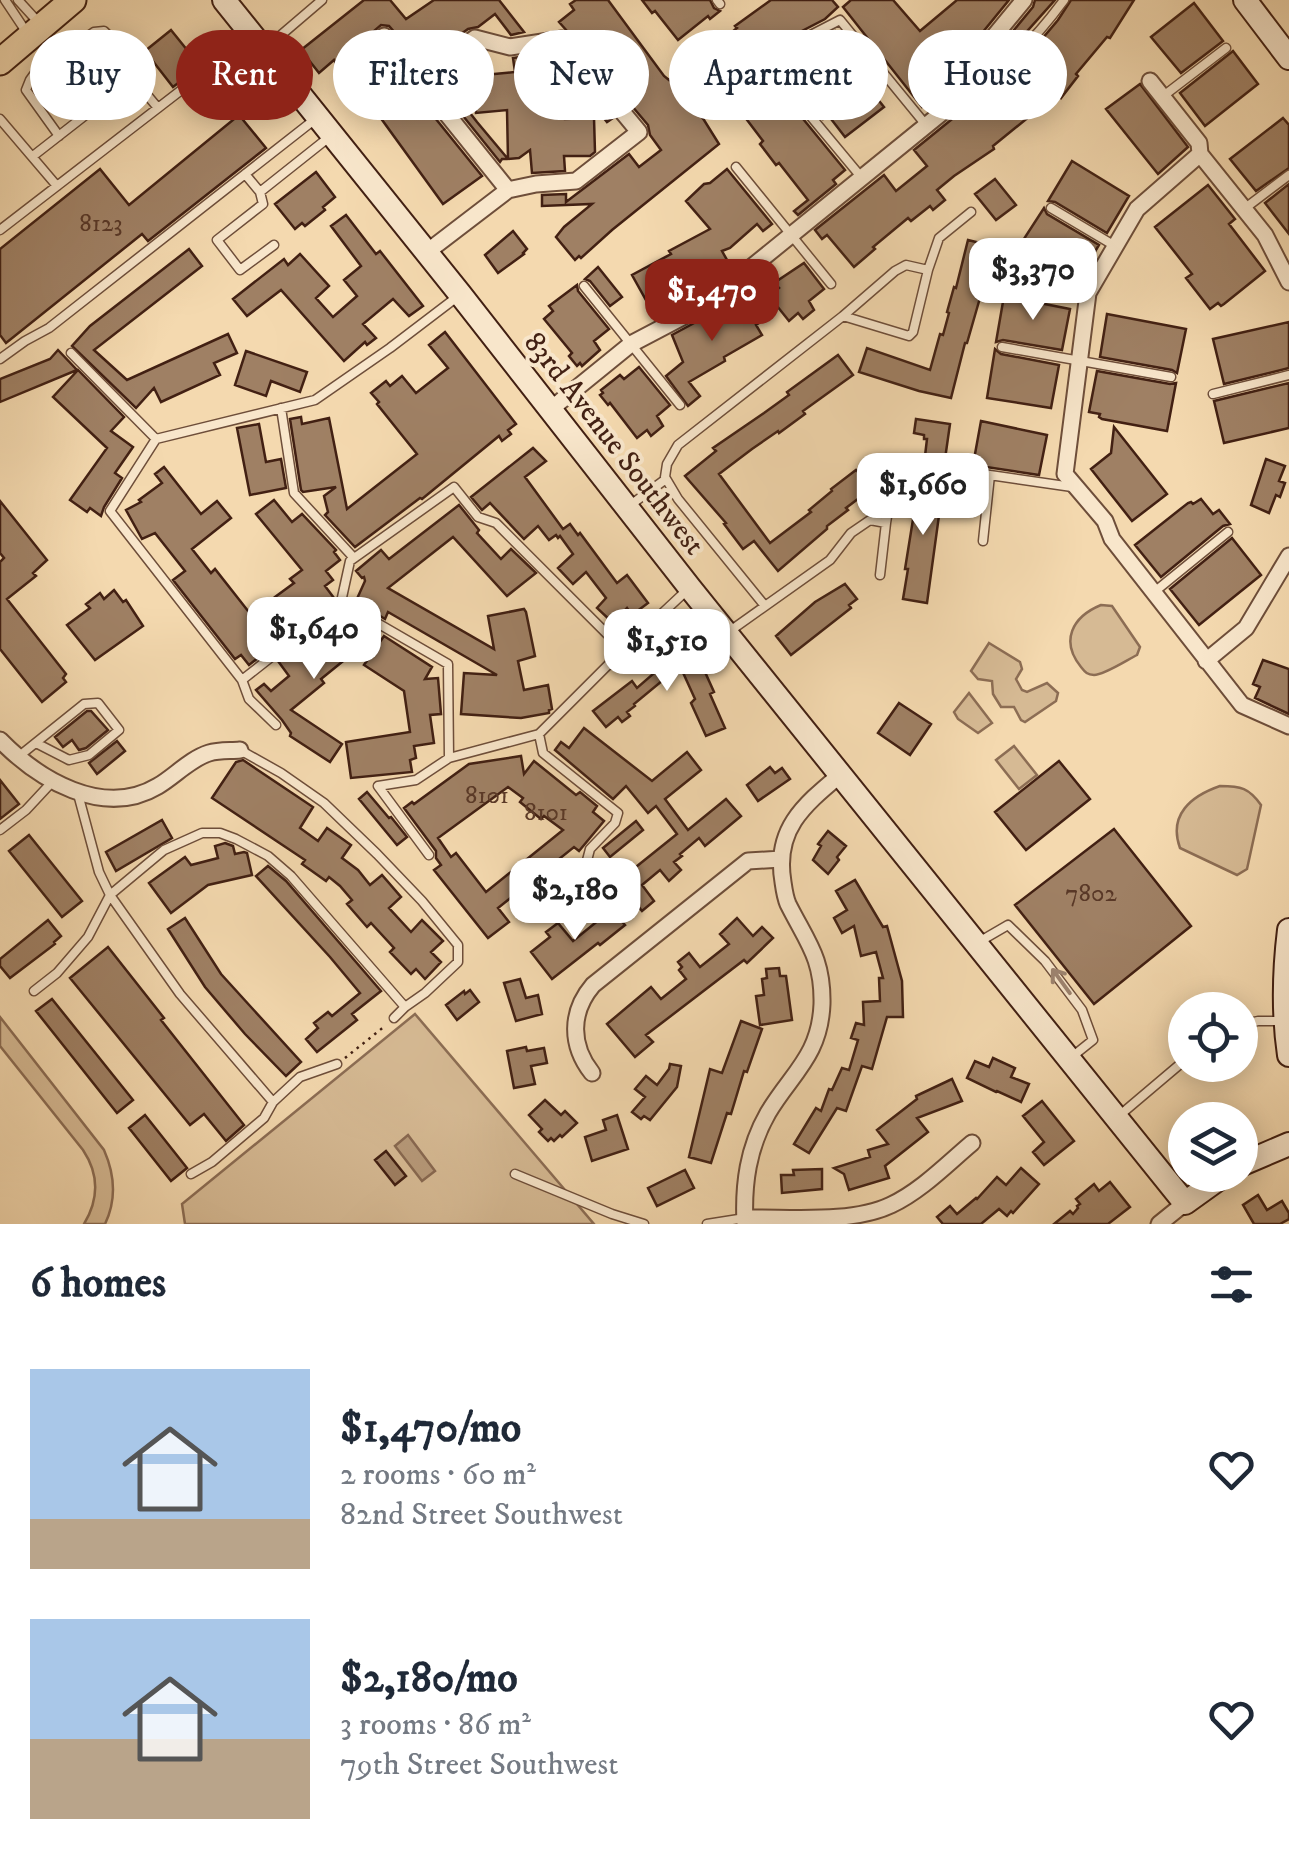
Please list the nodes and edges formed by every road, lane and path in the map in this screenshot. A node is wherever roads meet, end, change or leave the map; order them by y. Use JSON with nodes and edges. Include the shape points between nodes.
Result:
{"nodes":[{"id":1,"x":5,"y":0,"type":"edge"},
{"id":2,"x":18,"y":0,"type":"edge"},
{"id":3,"x":73,"y":0,"type":"edge"},
{"id":4,"x":224,"y":0,"type":"edge"},
{"id":5,"x":322,"y":0,"type":"edge"},
{"id":6,"x":1024,"y":0,"type":"edge"},
{"id":7,"x":1064,"y":0,"type":"edge"},
{"id":8,"x":1245,"y":0,"type":"edge"},
{"id":9,"x":35,"y":30,"type":"edge"},
{"id":10,"x":35,"y":30,"type":"edge"},
{"id":11,"x":37,"y":30,"type":"edge"},
{"id":12,"x":248,"y":30,"type":"edge"},
{"id":13,"x":277,"y":30,"type":"edge"},
{"id":14,"x":999,"y":30,"type":"edge"},
{"id":15,"x":1039,"y":30,"type":"edge"},
{"id":16,"x":1281,"y":33,"type":"edge"},
{"id":17,"x":30,"y":36,"type":"edge"},
{"id":18,"x":494,"y":43,"type":"edge"},
{"id":19,"x":1226,"y":48,"type":"dead end"},
{"id":20,"x":1289,"y":58,"type":"edge"},
{"id":21,"x":0,"y":62,"type":"edge"},
{"id":22,"x":1150,"y":81,"type":"dead end"},
{"id":23,"x":176,"y":96,"type":"edge"},
{"id":24,"x":1162,"y":97,"type":"junction"},
{"id":25,"x":156,"y":106,"type":"edge"},
{"id":26,"x":158,"y":108,"type":"junction"},
{"id":27,"x":313,"y":113,"type":"edge"},
{"id":28,"x":0,"y":119,"type":"edge"},
{"id":29,"x":48,"y":120,"type":"edge"},
{"id":30,"x":79,"y":120,"type":"edge"},
{"id":31,"x":453,"y":120,"type":"edge"},
{"id":32,"x":932,"y":120,"type":"edge"},
{"id":33,"x":926,"y":125,"type":"junction"},
{"id":34,"x":324,"y":127,"type":"junction"},
{"id":35,"x":59,"y":136,"type":"junction"},
{"id":36,"x":1200,"y":154,"type":"junction"},
{"id":37,"x":32,"y":156,"type":"junction"},
{"id":38,"x":736,"y":167,"type":"dead end"},
{"id":39,"x":245,"y":174,"type":"junction"},
{"id":40,"x":1289,"y":175,"type":"edge"},
{"id":41,"x":862,"y":178,"type":"junction"},
{"id":42,"x":57,"y":186,"type":"junction"},
{"id":43,"x":508,"y":190,"type":"junction"},
{"id":44,"x":260,"y":192,"type":"junction"},
{"id":45,"x":1051,"y":208,"type":"dead end"},
{"id":46,"x":1244,"y":209,"type":"junction"},
{"id":47,"x":971,"y":212,"type":"dead end"},
{"id":48,"x":0,"y":230,"type":"edge"},
{"id":49,"x":792,"y":233,"type":"junction"},
{"id":50,"x":274,"y":245,"type":"dead end"},
{"id":51,"x":1115,"y":246,"type":"junction"},
{"id":52,"x":426,"y":252,"type":"junction"},
{"id":53,"x":928,"y":270,"type":"junction"},
{"id":54,"x":1289,"y":282,"type":"edge"},
{"id":55,"x":831,"y":284,"type":"dead end"},
{"id":56,"x":584,"y":286,"type":"dead end"},
{"id":57,"x":460,"y":294,"type":"junction"},
{"id":58,"x":843,"y":316,"type":"junction"},
{"id":59,"x":631,"y":344,"type":"junction"},
{"id":60,"x":1002,"y":346,"type":"dead end"},
{"id":61,"x":72,"y":354,"type":"dead end"},
{"id":62,"x":0,"y":359,"type":"edge"},
{"id":63,"x":1080,"y":362,"type":"junction"},
{"id":64,"x":1289,"y":375,"type":"edge"},
{"id":65,"x":1171,"y":377,"type":"dead end"},
{"id":66,"x":1213,"y":394,"type":"dead end"},
{"id":67,"x":680,"y":405,"type":"dead end"},
{"id":68,"x":280,"y":408,"type":"junction"},
{"id":69,"x":551,"y":409,"type":"junction"},
{"id":70,"x":156,"y":439,"type":"junction"},
{"id":71,"x":969,"y":472,"type":"dead end"},
{"id":72,"x":894,"y":473,"type":"dead end"},
{"id":73,"x":990,"y":475,"type":"junction"},
{"id":74,"x":666,"y":479,"type":"junction"},
{"id":75,"x":1077,"y":488,"type":"junction"},
{"id":76,"x":627,"y":507,"type":"junction"},
{"id":77,"x":886,"y":523,"type":"junction"},
{"id":78,"x":1228,"y":532,"type":"dead end"},
{"id":79,"x":983,"y":541,"type":"dead end"},
{"id":80,"x":1289,"y":556,"type":"edge"},
{"id":81,"x":354,"y":558,"type":"junction"},
{"id":82,"x":880,"y":575,"type":"dead end"},
{"id":83,"x":1284,"y":578,"type":"edge"},
{"id":84,"x":690,"y":588,"type":"junction"},
{"id":85,"x":1153,"y":593,"type":"junction"},
{"id":86,"x":341,"y":602,"type":"junction"},
{"id":87,"x":765,"y":606,"type":"junction"},
{"id":88,"x":727,"y":634,"type":"junction"},
{"id":89,"x":623,"y":650,"type":"junction"},
{"id":90,"x":1206,"y":661,"type":"junction"},
{"id":91,"x":242,"y":680,"type":"junction"},
{"id":92,"x":276,"y":725,"type":"dead end"},
{"id":93,"x":1289,"y":726,"type":"edge"},
{"id":94,"x":539,"y":734,"type":"junction"},
{"id":95,"x":0,"y":740,"type":"edge"},
{"id":96,"x":36,"y":743,"type":"junction"},
{"id":97,"x":240,"y":750,"type":"joint"},
{"id":98,"x":18,"y":758,"type":"junction"},
{"id":99,"x":448,"y":758,"type":"junction"},
{"id":100,"x":841,"y":774,"type":"junction"},
{"id":101,"x":54,"y":781,"type":"junction"},
{"id":102,"x":78,"y":793,"type":"junction"},
{"id":103,"x":0,"y":830,"type":"edge"},
{"id":104,"x":429,"y":855,"type":"dead end"},
{"id":105,"x":780,"y":858,"type":"junction"},
{"id":106,"x":110,"y":894,"type":"junction"},
{"id":107,"x":528,"y":916,"type":"dead end"},
{"id":108,"x":1289,"y":930,"type":"edge"},
{"id":109,"x":976,"y":943,"type":"junction"},
{"id":110,"x":34,"y":991,"type":"dead end"},
{"id":111,"x":405,"y":1006,"type":"junction"},
{"id":112,"x":394,"y":1018,"type":"joint"},
{"id":113,"x":1258,"y":1021,"type":"edge"},
{"id":114,"x":1286,"y":1021,"type":"junction"},
{"id":115,"x":1289,"y":1054,"type":"edge"},
{"id":116,"x":1070,"y":1060,"type":"junction"},
{"id":117,"x":337,"y":1064,"type":"joint"},
{"id":118,"x":592,"y":1073,"type":"dead end"},
{"id":119,"x":1168,"y":1074,"type":"edge"},
{"id":120,"x":273,"y":1102,"type":"junction"},
{"id":121,"x":1116,"y":1118,"type":"junction"},
{"id":122,"x":972,"y":1143,"type":"dead end"},
{"id":123,"x":1289,"y":1144,"type":"edge"},
{"id":124,"x":1258,"y":1157,"type":"edge"},
{"id":125,"x":191,"y":1174,"type":"dead end"},
{"id":126,"x":515,"y":1174,"type":"dead end"},
{"id":127,"x":1200,"y":1192,"type":"edge"},
{"id":128,"x":1185,"y":1203,"type":"junction"},
{"id":129,"x":745,"y":1221,"type":"edge"},
{"id":130,"x":644,"y":1224,"type":"edge"},
{"id":131,"x":707,"y":1224,"type":"edge"},
{"id":132,"x":1159,"y":1224,"type":"edge"}],
"edges":[{"from":1,"to":9,"type":"lane"},
{"from":2,"to":10,"type":"lane"},
{"from":3,"to":11,"type":"main road"},
{"from":4,"to":12,"type":"street","name":"83rd Avenue Southwest"},
{"from":5,"to":13,"type":"lane"},
{"from":6,"to":14,"type":"street"},
{"from":7,"to":15,"type":"lane"},
{"from":8,"to":16,"type":"street"},
{"from":16,"to":20,"type":"street"},
{"from":17,"to":21,"type":"main road"},
{"from":18,"to":43,"type":"street","via":[[562,39],[639,132],[576,181]]},
{"from":19,"to":24,"type":"lane"},
{"from":22,"to":24,"type":"street"},
{"from":23,"to":26,"type":"lane"},
{"from":24,"to":36,"type":"street","via":[[1199,143]]},
{"from":25,"to":26,"type":"lane"},
{"from":26,"to":42,"type":"lane"},
{"from":27,"to":34,"type":"street","name":"83rd Avenue Southwest"},
{"from":28,"to":37,"type":"lane"},
{"from":29,"to":35,"type":"lane"},
{"from":30,"to":35,"type":"lane"},
{"from":31,"to":43,"type":"street"},
{"from":32,"to":33,"type":"street"},
{"from":33,"to":41,"type":"street"},
{"from":33,"to":41,"type":"lane","via":[[840,20],[807,37],[774,71]]},
{"from":34,"to":39,"type":"lane"},
{"from":34,"to":44,"type":"lane"},
{"from":34,"to":52,"type":"street","name":"83rd Avenue Southwest"},
{"from":35,"to":37,"type":"lane"},
{"from":36,"to":46,"type":"street"},
{"from":36,"to":51,"type":"street","via":[[1137,208]]},
{"from":37,"to":42,"type":"lane"},
{"from":38,"to":49,"type":"lane"},
{"from":39,"to":44,"type":"lane"},
{"from":39,"to":62,"type":"lane"},
{"from":40,"to":46,"type":"lane"},
{"from":41,"to":49,"type":"street"},
{"from":42,"to":48,"type":"lane"},
{"from":43,"to":52,"type":"street"},
{"from":44,"to":50,"type":"lane","via":[[263,204],[217,240],[240,270]]},
{"from":45,"to":51,"type":"lane"},
{"from":46,"to":54,"type":"street"},
{"from":47,"to":53,"type":"lane","via":[[940,238]]},
{"from":49,"to":55,"type":"lane"},
{"from":49,"to":59,"type":"street","via":[[716,296]]},
{"from":51,"to":63,"type":"street","via":[[1088,293]]},
{"from":52,"to":57,"type":"street","name":"83rd Avenue Southwest"},
{"from":53,"to":58,"type":"lane","via":[[896,271]]},
{"from":53,"to":58,"type":"lane","via":[[909,336]]},
{"from":56,"to":59,"type":"lane"},
{"from":57,"to":68,"type":"lane","via":[[316,400]]},
{"from":57,"to":69,"type":"street","name":"83rd Avenue Southwest"},
{"from":58,"to":74,"type":"lane","via":[[678,445]]},
{"from":59,"to":67,"type":"lane"},
{"from":59,"to":69,"type":"street"},
{"from":60,"to":63,"type":"lane"},
{"from":61,"to":70,"type":"lane"},
{"from":63,"to":65,"type":"lane"},
{"from":63,"to":75,"type":"street","via":[[1065,474]]},
{"from":64,"to":66,"type":"lane"},
{"from":68,"to":70,"type":"lane"},
{"from":68,"to":81,"type":"lane","via":[[294,493]]},
{"from":69,"to":76,"type":"street","name":"83rd Avenue Southwest"},
{"from":70,"to":91,"type":"lane","via":[[110,511]]},
{"from":71,"to":73,"type":"lane"},
{"from":72,"to":77,"type":"lane"},
{"from":73,"to":75,"type":"lane"},
{"from":73,"to":79,"type":"lane"},
{"from":74,"to":76,"type":"lane"},
{"from":74,"to":87,"type":"lane"},
{"from":75,"to":85,"type":"street"},
{"from":76,"to":84,"type":"street","name":"83rd Avenue Southwest"},
{"from":77,"to":82,"type":"lane"},
{"from":77,"to":87,"type":"lane","via":[[870,520],[830,560]]},
{"from":78,"to":85,"type":"lane"},
{"from":80,"to":83,"type":"street"},
{"from":81,"to":86,"type":"lane"},
{"from":81,"to":89,"type":"lane","via":[[454,486],[478,517],[496,523]]},
{"from":83,"to":90,"type":"street","via":[[1246,628]]},
{"from":84,"to":88,"type":"street","name":"83rd Avenue Southwest"},
{"from":84,"to":89,"type":"lane"},
{"from":85,"to":90,"type":"street"},
{"from":86,"to":91,"type":"lane"},
{"from":86,"to":99,"type":"lane","via":[[448,664]]},
{"from":87,"to":88,"type":"lane"},
{"from":88,"to":100,"type":"street","name":"83rd Avenue Southwest"},
{"from":89,"to":94,"type":"lane"},
{"from":90,"to":93,"type":"street","via":[[1242,705]]},
{"from":91,"to":92,"type":"lane","via":[[249,699]]},
{"from":94,"to":99,"type":"lane"},
{"from":94,"to":107,"type":"lane","via":[[543,753],[618,813],[590,849],[585,868]]},
{"from":95,"to":98,"type":"street"},
{"from":96,"to":96,"type":"lane","via":[[84,704],[98,703],[119,730],[89,755],[68,760]]},
{"from":96,"to":98,"type":"lane"},
{"from":97,"to":102,"type":"street","via":[[210,752],[130,798]]},
{"from":97,"to":111,"type":"lane","via":[[324,804],[458,945],[458,962]]},
{"from":98,"to":101,"type":"street"},
{"from":99,"to":104,"type":"lane","via":[[416,780],[378,786]]},
{"from":100,"to":105,"type":"street","via":[[796,817]]},
{"from":100,"to":109,"type":"street","name":"83rd Avenue Southwest"},
{"from":101,"to":102,"type":"street"},
{"from":101,"to":103,"type":"lane"},
{"from":102,"to":106,"type":"lane"},
{"from":105,"to":118,"type":"street","via":[[748,862],[593,985],[575,1021],[577,1049]]},
{"from":105,"to":129,"type":"street","via":[[786,900],[817,960],[821,1016],[812,1048],[757,1135],[744,1187]]},
{"from":106,"to":110,"type":"lane","via":[[88,937]]},
{"from":106,"to":111,"type":"lane","via":[[164,850],[202,833],[236,838],[291,876]]},
{"from":106,"to":120,"type":"lane","via":[[180,994]]},
{"from":108,"to":114,"type":"street"},
{"from":109,"to":116,"type":"street","name":"83rd Avenue Southwest"},
{"from":116,"to":109,"type":"lane","one_way":true,"via":[[1092,1040],[1082,1010],[1046,960],[1008,925]]},
{"from":111,"to":112,"type":"lane"},
{"from":112,"to":117,"type":"path"},
{"from":113,"to":114,"type":"lane"},
{"from":114,"to":115,"type":"street"},
{"from":116,"to":121,"type":"street","name":"83rd Avenue Southwest"},
{"from":117,"to":120,"type":"lane","via":[[300,1077]]},
{"from":119,"to":121,"type":"lane"},
{"from":120,"to":125,"type":"lane","via":[[264,1118]]},
{"from":121,"to":128,"type":"street","name":"83rd Avenue Southwest"},
{"from":122,"to":129,"type":"street","via":[[879,1210]]},
{"from":123,"to":124,"type":"street"},
{"from":126,"to":130,"type":"lane"},
{"from":127,"to":128,"type":"street"},
{"from":128,"to":132,"type":"street"},
{"from":129,"to":131,"type":"lane"}]}
